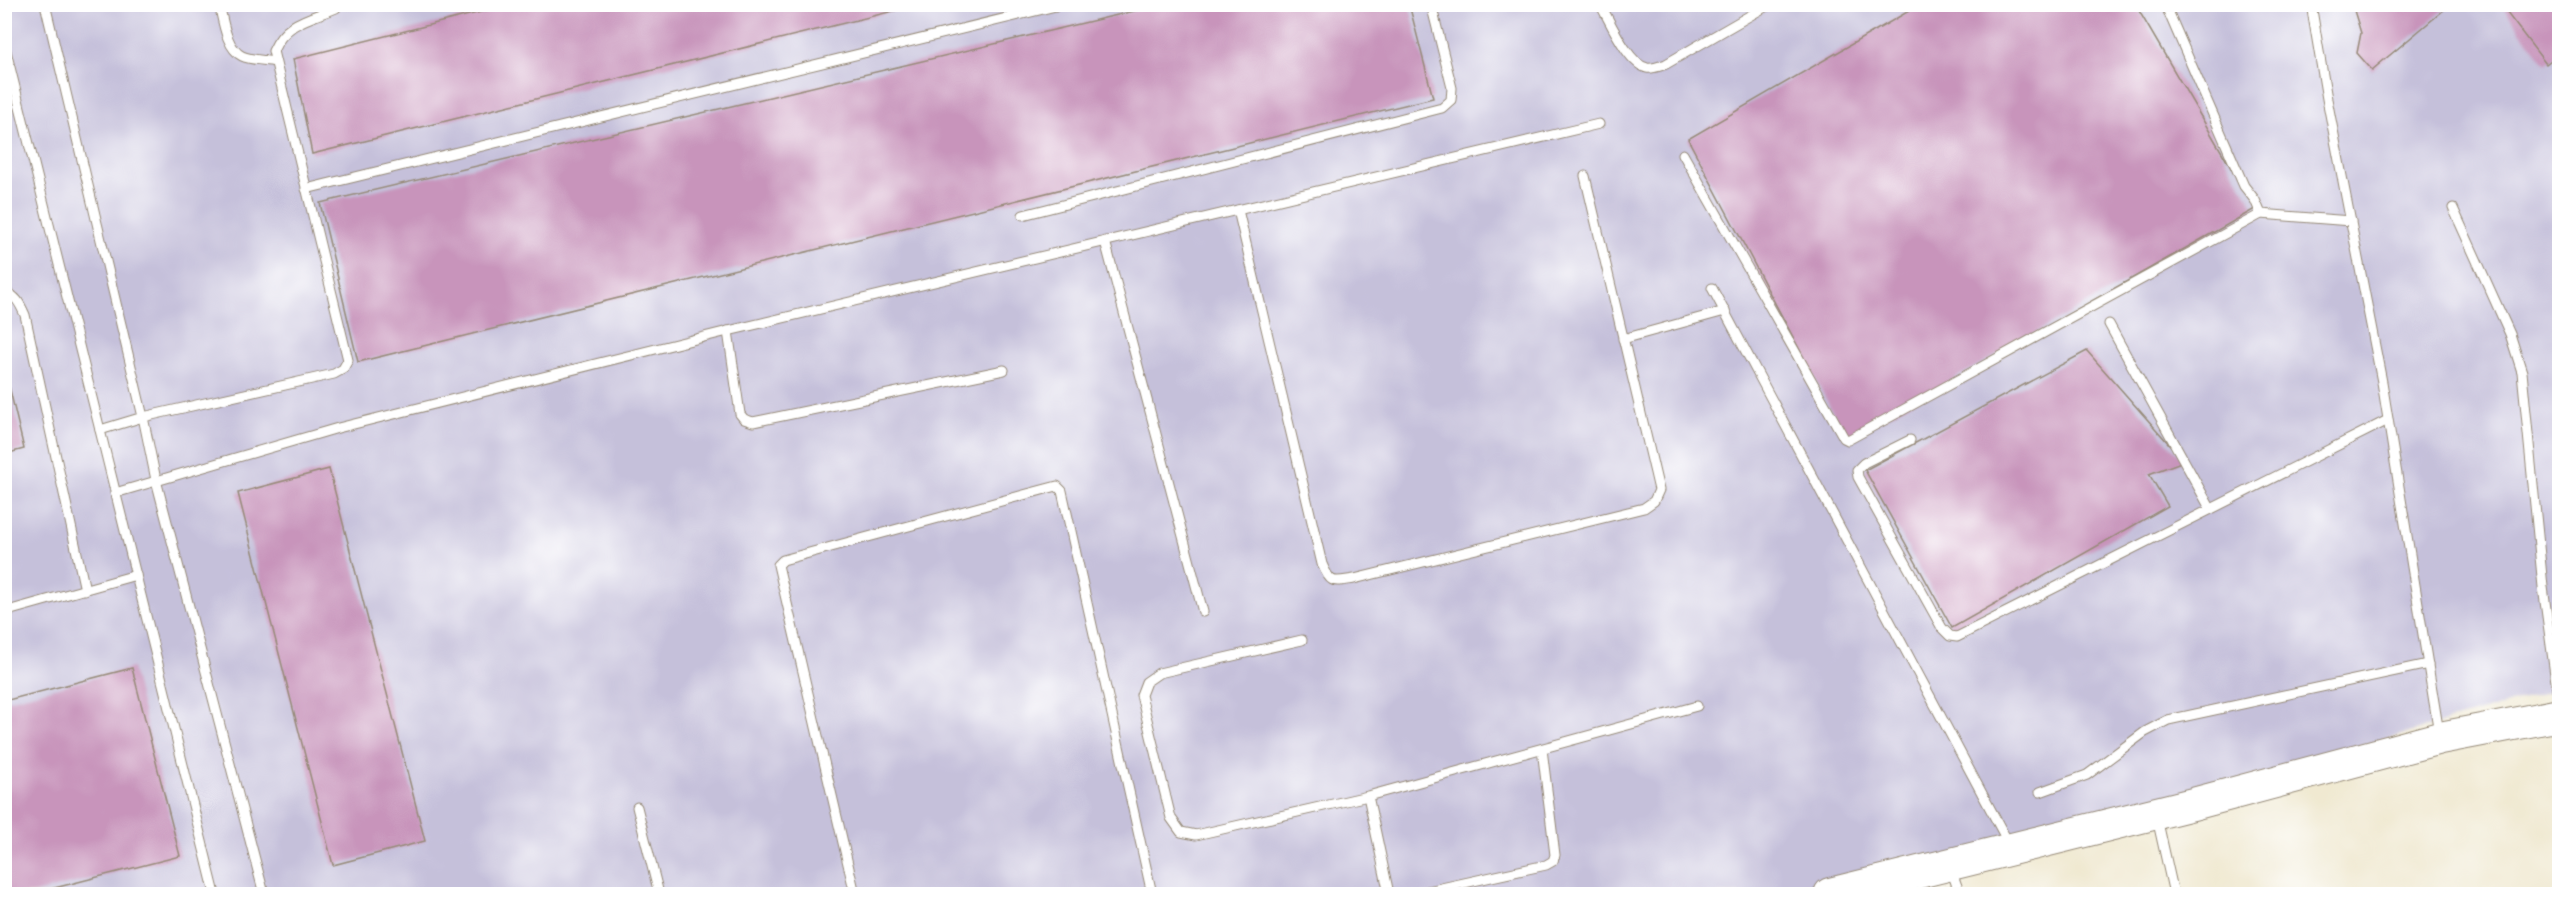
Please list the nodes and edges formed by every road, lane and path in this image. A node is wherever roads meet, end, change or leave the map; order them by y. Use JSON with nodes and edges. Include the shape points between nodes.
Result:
{"nodes":[{"id":1,"x":45,"y":4,"type":"edge"},
{"id":2,"x":219,"y":4,"type":"edge"},
{"id":3,"x":338,"y":4,"type":"edge"},
{"id":4,"x":1064,"y":4,"type":"edge"},
{"id":5,"x":1431,"y":4,"type":"edge"},
{"id":6,"x":1600,"y":4,"type":"edge"},
{"id":7,"x":1770,"y":4,"type":"edge"},
{"id":8,"x":2165,"y":4,"type":"edge"},
{"id":9,"x":2311,"y":4,"type":"edge"},
{"id":10,"x":5,"y":48,"type":"edge"},
{"id":11,"x":274,"y":62,"type":"junction"},
{"id":12,"x":1599,"y":124,"type":"dead end"},
{"id":13,"x":1683,"y":154,"type":"dead end"},
{"id":14,"x":1585,"y":176,"type":"dead end"},
{"id":15,"x":306,"y":189,"type":"junction"},
{"id":16,"x":2453,"y":208,"type":"dead end"},
{"id":17,"x":1238,"y":210,"type":"junction"},
{"id":18,"x":2261,"y":214,"type":"junction"},
{"id":19,"x":1023,"y":215,"type":"dead end"},
{"id":20,"x":2351,"y":221,"type":"junction"},
{"id":21,"x":1105,"y":241,"type":"junction"},
{"id":22,"x":1712,"y":288,"type":"dead end"},
{"id":23,"x":4,"y":292,"type":"edge"},
{"id":24,"x":1725,"y":311,"type":"junction"},
{"id":25,"x":2109,"y":324,"type":"dead end"},
{"id":26,"x":728,"y":331,"type":"junction"},
{"id":27,"x":1623,"y":339,"type":"junction"},
{"id":28,"x":1004,"y":370,"type":"dead end"},
{"id":29,"x":143,"y":417,"type":"junction"},
{"id":30,"x":2388,"y":420,"type":"junction"},
{"id":31,"x":100,"y":430,"type":"junction"},
{"id":32,"x":1910,"y":440,"type":"dead end"},
{"id":33,"x":156,"y":480,"type":"junction"},
{"id":34,"x":115,"y":493,"type":"junction"},
{"id":35,"x":2210,"y":508,"type":"junction"},
{"id":36,"x":135,"y":575,"type":"junction"},
{"id":37,"x":84,"y":590,"type":"junction"},
{"id":38,"x":4,"y":612,"type":"edge"},
{"id":39,"x":1203,"y":612,"type":"dead end"},
{"id":40,"x":1302,"y":640,"type":"dead end"},
{"id":41,"x":2428,"y":664,"type":"junction"},
{"id":42,"x":1697,"y":706,"type":"dead end"},
{"id":43,"x":2559,"y":713,"type":"edge"},
{"id":44,"x":2440,"y":738,"type":"junction"},
{"id":45,"x":1542,"y":749,"type":"junction"},
{"id":46,"x":2040,"y":792,"type":"dead end"},
{"id":47,"x":1368,"y":796,"type":"junction"},
{"id":48,"x":637,"y":807,"type":"dead end"},
{"id":49,"x":2156,"y":813,"type":"junction"},
{"id":50,"x":2011,"y":849,"type":"junction"},
{"id":51,"x":1949,"y":865,"type":"junction"},
{"id":52,"x":215,"y":894,"type":"edge"},
{"id":53,"x":264,"y":894,"type":"edge"},
{"id":54,"x":659,"y":894,"type":"edge"},
{"id":55,"x":855,"y":894,"type":"edge"},
{"id":56,"x":1152,"y":894,"type":"edge"},
{"id":57,"x":1389,"y":894,"type":"edge"},
{"id":58,"x":1414,"y":894,"type":"edge"},
{"id":59,"x":1830,"y":894,"type":"edge"},
{"id":60,"x":1960,"y":894,"type":"edge"},
{"id":61,"x":2174,"y":894,"type":"edge"}],
"edges":[{"from":1,"to":29,"type":"lane"},
{"from":2,"to":11,"type":"lane","via":[[234,49],[242,56]]},
{"from":3,"to":11,"type":"lane","via":[[279,36],[273,51]]},
{"from":4,"to":15,"type":"lane"},
{"from":5,"to":19,"type":"lane","via":[[1452,88],[1451,100],[1442,108]]},
{"from":6,"to":7,"type":"lane","via":[[1630,55],[1650,69],[1666,64]]},
{"from":8,"to":18,"type":"lane","via":[[2244,186]]},
{"from":9,"to":20,"type":"lane"},
{"from":10,"to":31,"type":"lane"},
{"from":11,"to":15,"type":"lane"},
{"from":12,"to":17,"type":"lane"},
{"from":13,"to":18,"type":"lane","via":[[1848,440]]},
{"from":14,"to":27,"type":"lane"},
{"from":15,"to":29,"type":"lane","via":[[348,360],[346,365],[334,374]]},
{"from":16,"to":43,"type":"lane","via":[[2510,334],[2522,372],[2542,587]]},
{"from":17,"to":21,"type":"lane"},
{"from":17,"to":27,"type":"lane","via":[[1322,564],[1330,581],[1354,579],[1644,508],[1654,501],[1659,490]]},
{"from":18,"to":20,"type":"lane"},
{"from":20,"to":30,"type":"lane"},
{"from":21,"to":26,"type":"lane"},
{"from":21,"to":39,"type":"lane"},
{"from":22,"to":24,"type":"lane"},
{"from":23,"to":37,"type":"lane","via":[[18,300],[25,315]]},
{"from":24,"to":27,"type":"lane"},
{"from":24,"to":50,"type":"lane"},
{"from":25,"to":35,"type":"lane"},
{"from":26,"to":28,"type":"lane","via":[[740,414],[744,420],[753,422]]},
{"from":26,"to":33,"type":"lane","via":[[338,428]]},
{"from":29,"to":31,"type":"lane"},
{"from":29,"to":33,"type":"lane"},
{"from":30,"to":35,"type":"lane"},
{"from":30,"to":41,"type":"lane"},
{"from":31,"to":34,"type":"lane"},
{"from":32,"to":35,"type":"lane","via":[[1864,463],[1857,470],[1858,477],[1950,636],[1967,633]]},
{"from":33,"to":34,"type":"lane"},
{"from":33,"to":53,"type":"lane"},
{"from":34,"to":36,"type":"lane"},
{"from":36,"to":37,"type":"lane"},
{"from":36,"to":52,"type":"lane"},
{"from":37,"to":38,"type":"lane"},
{"from":40,"to":47,"type":"lane","via":[[1159,673],[1146,682],[1141,695],[1171,818],[1181,832],[1196,835]]},
{"from":41,"to":44,"type":"lane"},
{"from":41,"to":46,"type":"lane","via":[[2168,720],[2145,732],[2086,776]]},
{"from":42,"to":45,"type":"lane"},
{"from":43,"to":44,"type":"highway"},
{"from":44,"to":49,"type":"highway"},
{"from":45,"to":47,"type":"lane"},
{"from":45,"to":58,"type":"lane","via":[[1553,861]]},
{"from":47,"to":57,"type":"lane"},
{"from":48,"to":54,"type":"lane"},
{"from":49,"to":50,"type":"highway"},
{"from":49,"to":61,"type":"lane"},
{"from":50,"to":51,"type":"highway"},
{"from":51,"to":59,"type":"highway"},
{"from":51,"to":60,"type":"lane"},
{"from":55,"to":56,"type":"lane","via":[[778,565],[783,560],[1057,486],[1062,491]]}]}
